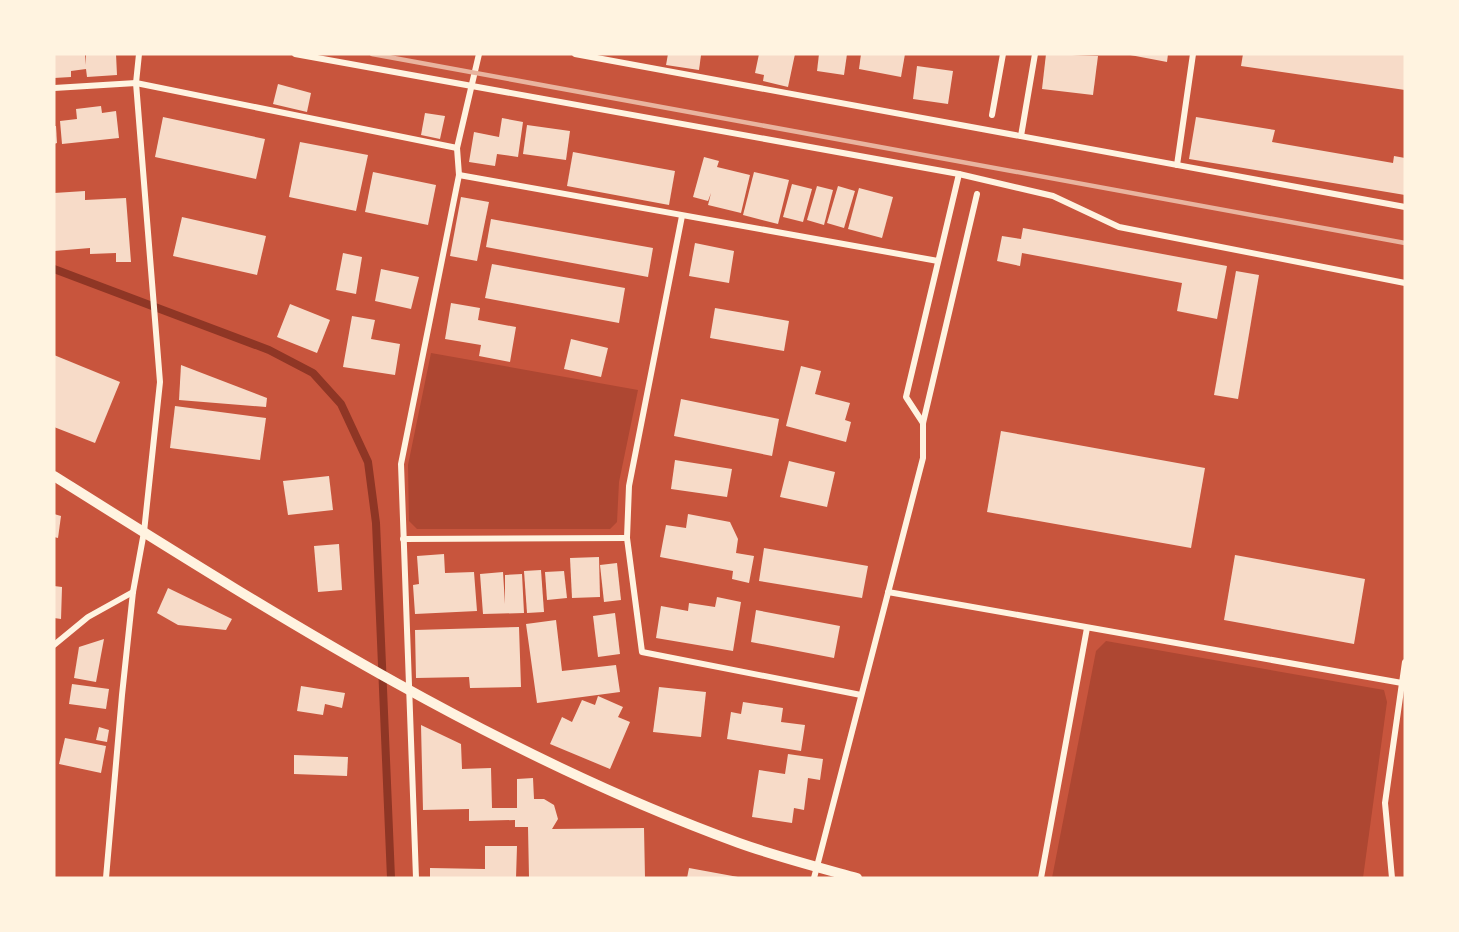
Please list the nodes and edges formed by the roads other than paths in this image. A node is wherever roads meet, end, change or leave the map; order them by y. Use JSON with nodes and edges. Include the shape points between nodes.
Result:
{"nodes":[{"id":1,"x":140,"y":54,"type":"edge"},
{"id":2,"x":295,"y":54,"type":"edge"},
{"id":3,"x":478,"y":54,"type":"edge"},
{"id":4,"x":574,"y":54,"type":"edge"},
{"id":5,"x":1003,"y":54,"type":"edge"},
{"id":6,"x":1035,"y":54,"type":"edge"},
{"id":7,"x":1193,"y":54,"type":"edge"},
{"id":8,"x":136,"y":83,"type":"junction"},
{"id":9,"x":471,"y":86,"type":"junction"},
{"id":10,"x":54,"y":88,"type":"edge"},
{"id":11,"x":992,"y":116,"type":"dead end"},
{"id":12,"x":1021,"y":136,"type":"junction"},
{"id":13,"x":458,"y":148,"type":"junction"},
{"id":14,"x":1177,"y":165,"type":"junction"},
{"id":15,"x":959,"y":174,"type":"junction"},
{"id":16,"x":459,"y":176,"type":"junction"},
{"id":17,"x":977,"y":194,"type":"dead end"},
{"id":18,"x":1405,"y":207,"type":"edge"},
{"id":19,"x":682,"y":216,"type":"junction"},
{"id":20,"x":938,"y":261,"type":"junction"},
{"id":21,"x":1405,"y":283,"type":"edge"},
{"id":22,"x":923,"y":423,"type":"junction"},
{"id":23,"x":54,"y":476,"type":"edge"},
{"id":24,"x":144,"y":532,"type":"junction"},
{"id":25,"x":627,"y":538,"type":"junction"},
{"id":26,"x":403,"y":539,"type":"junction"},
{"id":27,"x":134,"y":592,"type":"junction"},
{"id":28,"x":888,"y":592,"type":"junction"},
{"id":29,"x":1087,"y":628,"type":"junction"},
{"id":30,"x":54,"y":645,"type":"edge"},
{"id":31,"x":1405,"y":662,"type":"edge"},
{"id":32,"x":1402,"y":683,"type":"junction"},
{"id":33,"x":408,"y":691,"type":"junction"},
{"id":34,"x":861,"y":695,"type":"junction"},
{"id":35,"x":815,"y":872,"type":"edge"},
{"id":36,"x":106,"y":878,"type":"edge"},
{"id":37,"x":416,"y":878,"type":"edge"},
{"id":38,"x":856,"y":878,"type":"edge"},
{"id":39,"x":1041,"y":878,"type":"edge"},
{"id":40,"x":1392,"y":878,"type":"edge"}],
"edges":[{"from":1,"to":8,"type":"street"},
{"from":2,"to":9,"type":"street"},
{"from":3,"to":9,"type":"street"},
{"from":4,"to":12,"type":"street"},
{"from":5,"to":11,"type":"street"},
{"from":6,"to":12,"type":"street"},
{"from":7,"to":14,"type":"street"},
{"from":8,"to":10,"type":"street"},
{"from":8,"to":13,"type":"street"},
{"from":8,"to":24,"type":"street","via":[[160,382]]},
{"from":9,"to":13,"type":"street"},
{"from":9,"to":15,"type":"street"},
{"from":12,"to":14,"type":"street"},
{"from":13,"to":16,"type":"street"},
{"from":14,"to":18,"type":"street"},
{"from":15,"to":20,"type":"street"},
{"from":15,"to":21,"type":"street","via":[[1053,196],[1119,227]]},
{"from":16,"to":19,"type":"street"},
{"from":16,"to":26,"type":"street","via":[[401,464]]},
{"from":17,"to":22,"type":"street"},
{"from":19,"to":20,"type":"street"},
{"from":19,"to":25,"type":"street","via":[[629,486]]},
{"from":20,"to":22,"type":"street","via":[[906,397]]},
{"from":22,"to":28,"type":"street","via":[[923,458]]},
{"from":23,"to":24,"type":"street"},
{"from":24,"to":27,"type":"street"},
{"from":24,"to":33,"type":"street"},
{"from":25,"to":26,"type":"street"},
{"from":25,"to":34,"type":"street","via":[[642,652]]},
{"from":26,"to":33,"type":"street"},
{"from":27,"to":30,"type":"street","via":[[88,617]]},
{"from":27,"to":36,"type":"street"},
{"from":28,"to":29,"type":"street"},
{"from":28,"to":34,"type":"street"},
{"from":29,"to":32,"type":"street"},
{"from":29,"to":39,"type":"street"},
{"from":31,"to":32,"type":"street"},
{"from":32,"to":40,"type":"street","via":[[1385,803]]},
{"from":33,"to":35,"type":"street","via":[[573,775]]},
{"from":33,"to":37,"type":"street"},
{"from":34,"to":35,"type":"street"},
{"from":35,"to":38,"type":"street"}]}
